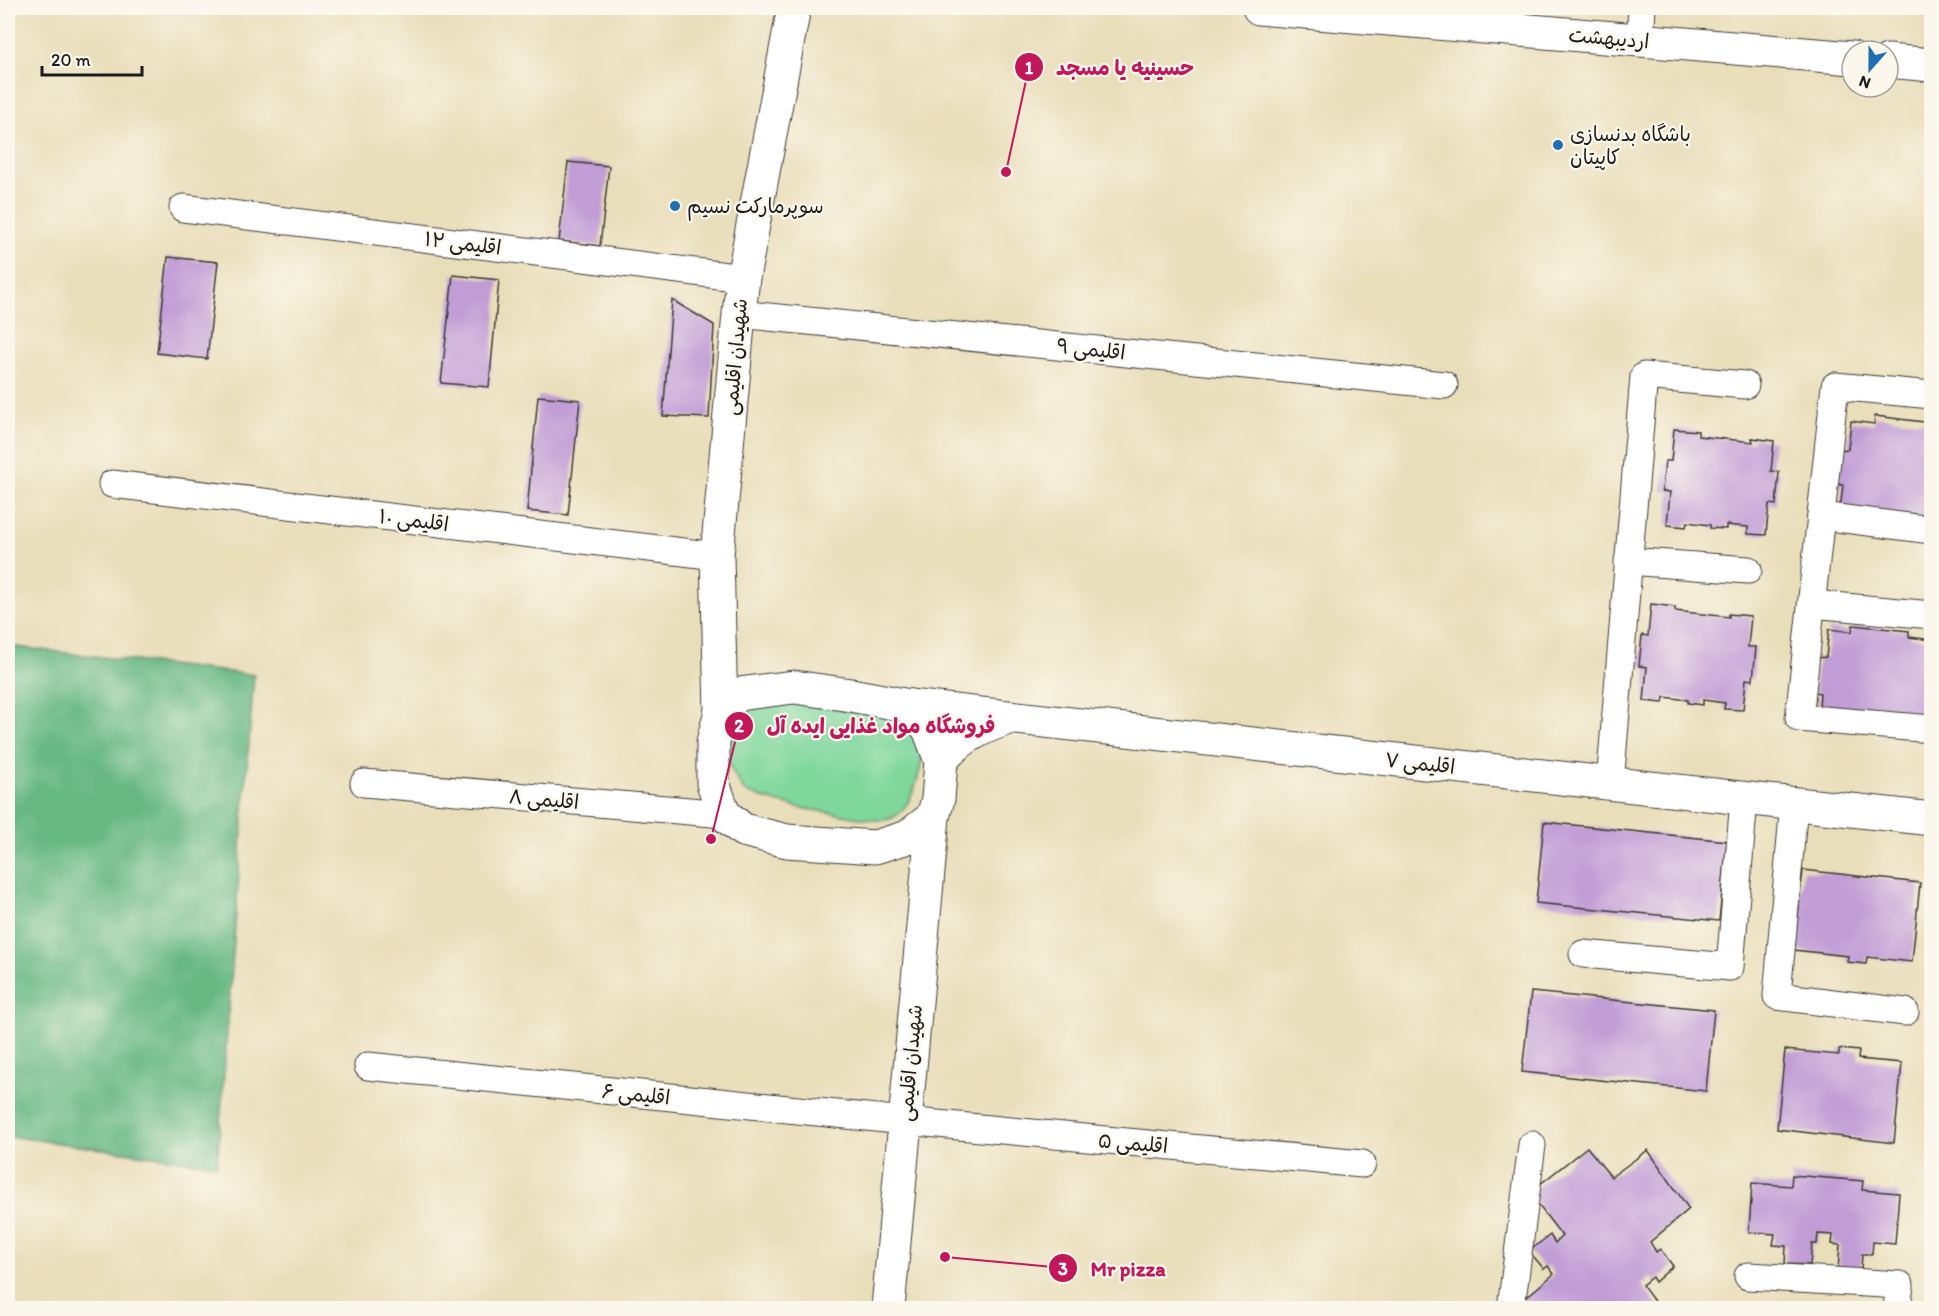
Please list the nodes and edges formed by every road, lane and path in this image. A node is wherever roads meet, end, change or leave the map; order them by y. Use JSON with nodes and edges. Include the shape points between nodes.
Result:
{"nodes":[{"id":1,"x":794,"y":8,"type":"edge"},
{"id":2,"x":1258,"y":8,"type":"edge"},
{"id":3,"x":1642,"y":8,"type":"edge"},
{"id":4,"x":1640,"y":40,"type":"junction"},
{"id":5,"x":1840,"y":57,"type":"edge"},
{"id":6,"x":1900,"y":63,"type":"edge"},
{"id":7,"x":1932,"y":65,"type":"edge"},
{"id":8,"x":183,"y":208,"type":"dead end"},
{"id":9,"x":743,"y":278,"type":"junction"},
{"id":10,"x":739,"y":314,"type":"junction"},
{"id":11,"x":1444,"y":385,"type":"dead end"},
{"id":12,"x":1745,"y":385,"type":"dead end"},
{"id":13,"x":1932,"y":395,"type":"edge"},
{"id":14,"x":112,"y":484,"type":"dead end"},
{"id":15,"x":1821,"y":516,"type":"junction"},
{"id":16,"x":1932,"y":530,"type":"edge"},
{"id":17,"x":717,"y":556,"type":"junction"},
{"id":18,"x":1628,"y":561,"type":"junction"},
{"id":19,"x":1748,"y":570,"type":"dead end"},
{"id":20,"x":1812,"y":604,"type":"junction"},
{"id":21,"x":1932,"y":615,"type":"edge"},
{"id":22,"x":909,"y":706,"type":"junction"},
{"id":23,"x":721,"y":711,"type":"junction"},
{"id":24,"x":1012,"y":717,"type":"junction"},
{"id":25,"x":1932,"y":729,"type":"edge"},
{"id":26,"x":941,"y":761,"type":"junction"},
{"id":27,"x":364,"y":783,"type":"dead end"},
{"id":28,"x":1610,"y":784,"type":"junction"},
{"id":29,"x":1744,"y":799,"type":"junction"},
{"id":30,"x":1794,"y":804,"type":"junction"},
{"id":31,"x":724,"y":814,"type":"junction"},
{"id":32,"x":933,"y":817,"type":"junction"},
{"id":33,"x":1932,"y":819,"type":"edge"},
{"id":34,"x":875,"y":847,"type":"junction"},
{"id":35,"x":924,"y":907,"type":"junction"},
{"id":36,"x":1583,"y":954,"type":"dead end"},
{"id":37,"x":1905,"y":1012,"type":"dead end"},
{"id":38,"x":368,"y":1066,"type":"dead end"},
{"id":39,"x":905,"y":1121,"type":"junction"},
{"id":40,"x":1532,"y":1145,"type":"dead end"},
{"id":41,"x":1362,"y":1164,"type":"dead end"},
{"id":42,"x":1748,"y":1276,"type":"dead end"},
{"id":43,"x":888,"y":1308,"type":"edge"},
{"id":44,"x":1511,"y":1308,"type":"edge"},
{"id":45,"x":1897,"y":1308,"type":"edge"}],
"edges":[{"from":1,"to":9,"type":"street","name":"شهیدان اقلیمی"},
{"from":2,"to":4,"type":"street","name":"اردیبهشت"},
{"from":3,"to":4,"type":"street"},
{"from":4,"to":5,"type":"street","name":"اردیبهشت"},
{"from":6,"to":7,"type":"street"},
{"from":8,"to":9,"type":"street","name":"اقلیمی ۱۲"},
{"from":9,"to":10,"type":"street","name":"شهیدان اقلیمی"},
{"from":10,"to":11,"type":"street","name":"اقلیمی ۹"},
{"from":10,"to":17,"type":"street","name":"شهیدان اقلیمی"},
{"from":12,"to":18,"type":"street","via":[[1644,376]]},
{"from":13,"to":15,"type":"street","via":[[1835,386]]},
{"from":14,"to":17,"type":"street","name":"اقلیمی ۱۰"},
{"from":15,"to":16,"type":"street"},
{"from":15,"to":20,"type":"street"},
{"from":17,"to":23,"type":"street","name":"شهیدان اقلیمی"},
{"from":18,"to":19,"type":"street"},
{"from":18,"to":28,"type":"street"},
{"from":20,"to":21,"type":"street"},
{"from":20,"to":25,"type":"street","via":[[1799,718]]},
{"from":22,"to":23,"type":"street","via":[[794,687],[738,694]]},
{"from":22,"to":24,"type":"street","name":"اقلیمی ۷"},
{"from":22,"to":26,"type":"street","via":[[928,729]]},
{"from":23,"to":31,"type":"street","via":[[713,742],[713,783]]},
{"from":24,"to":26,"type":"street","via":[[971,734]]},
{"from":24,"to":28,"type":"street","name":"اقلیمی ۷"},
{"from":26,"to":32,"type":"street"},
{"from":27,"to":31,"type":"street","name":"اقلیمی ۸"},
{"from":28,"to":29,"type":"street","name":"اقلیمی ۷"},
{"from":29,"to":30,"type":"street","name":"اقلیمی ۷"},
{"from":29,"to":36,"type":"street","via":[[1730,967]]},
{"from":30,"to":33,"type":"street","name":"اقلیمی ۷"},
{"from":30,"to":37,"type":"street","via":[[1778,996]]},
{"from":31,"to":34,"type":"street","via":[[743,830],[787,841]]},
{"from":32,"to":34,"type":"street","via":[[908,837]]},
{"from":32,"to":35,"type":"street","name":"شهیدان اقلیمی"},
{"from":34,"to":35,"type":"street","via":[[908,868]]},
{"from":35,"to":39,"type":"street","name":"شهیدان اقلیمی"},
{"from":38,"to":39,"type":"street","name":"اقلیمی ۶"},
{"from":39,"to":41,"type":"street","name":"اقلیمی ۵"},
{"from":39,"to":43,"type":"street","name":"شهیدان اقلیمی"},
{"from":40,"to":44,"type":"street"},
{"from":42,"to":45,"type":"street","via":[[1900,1285]]}]}
